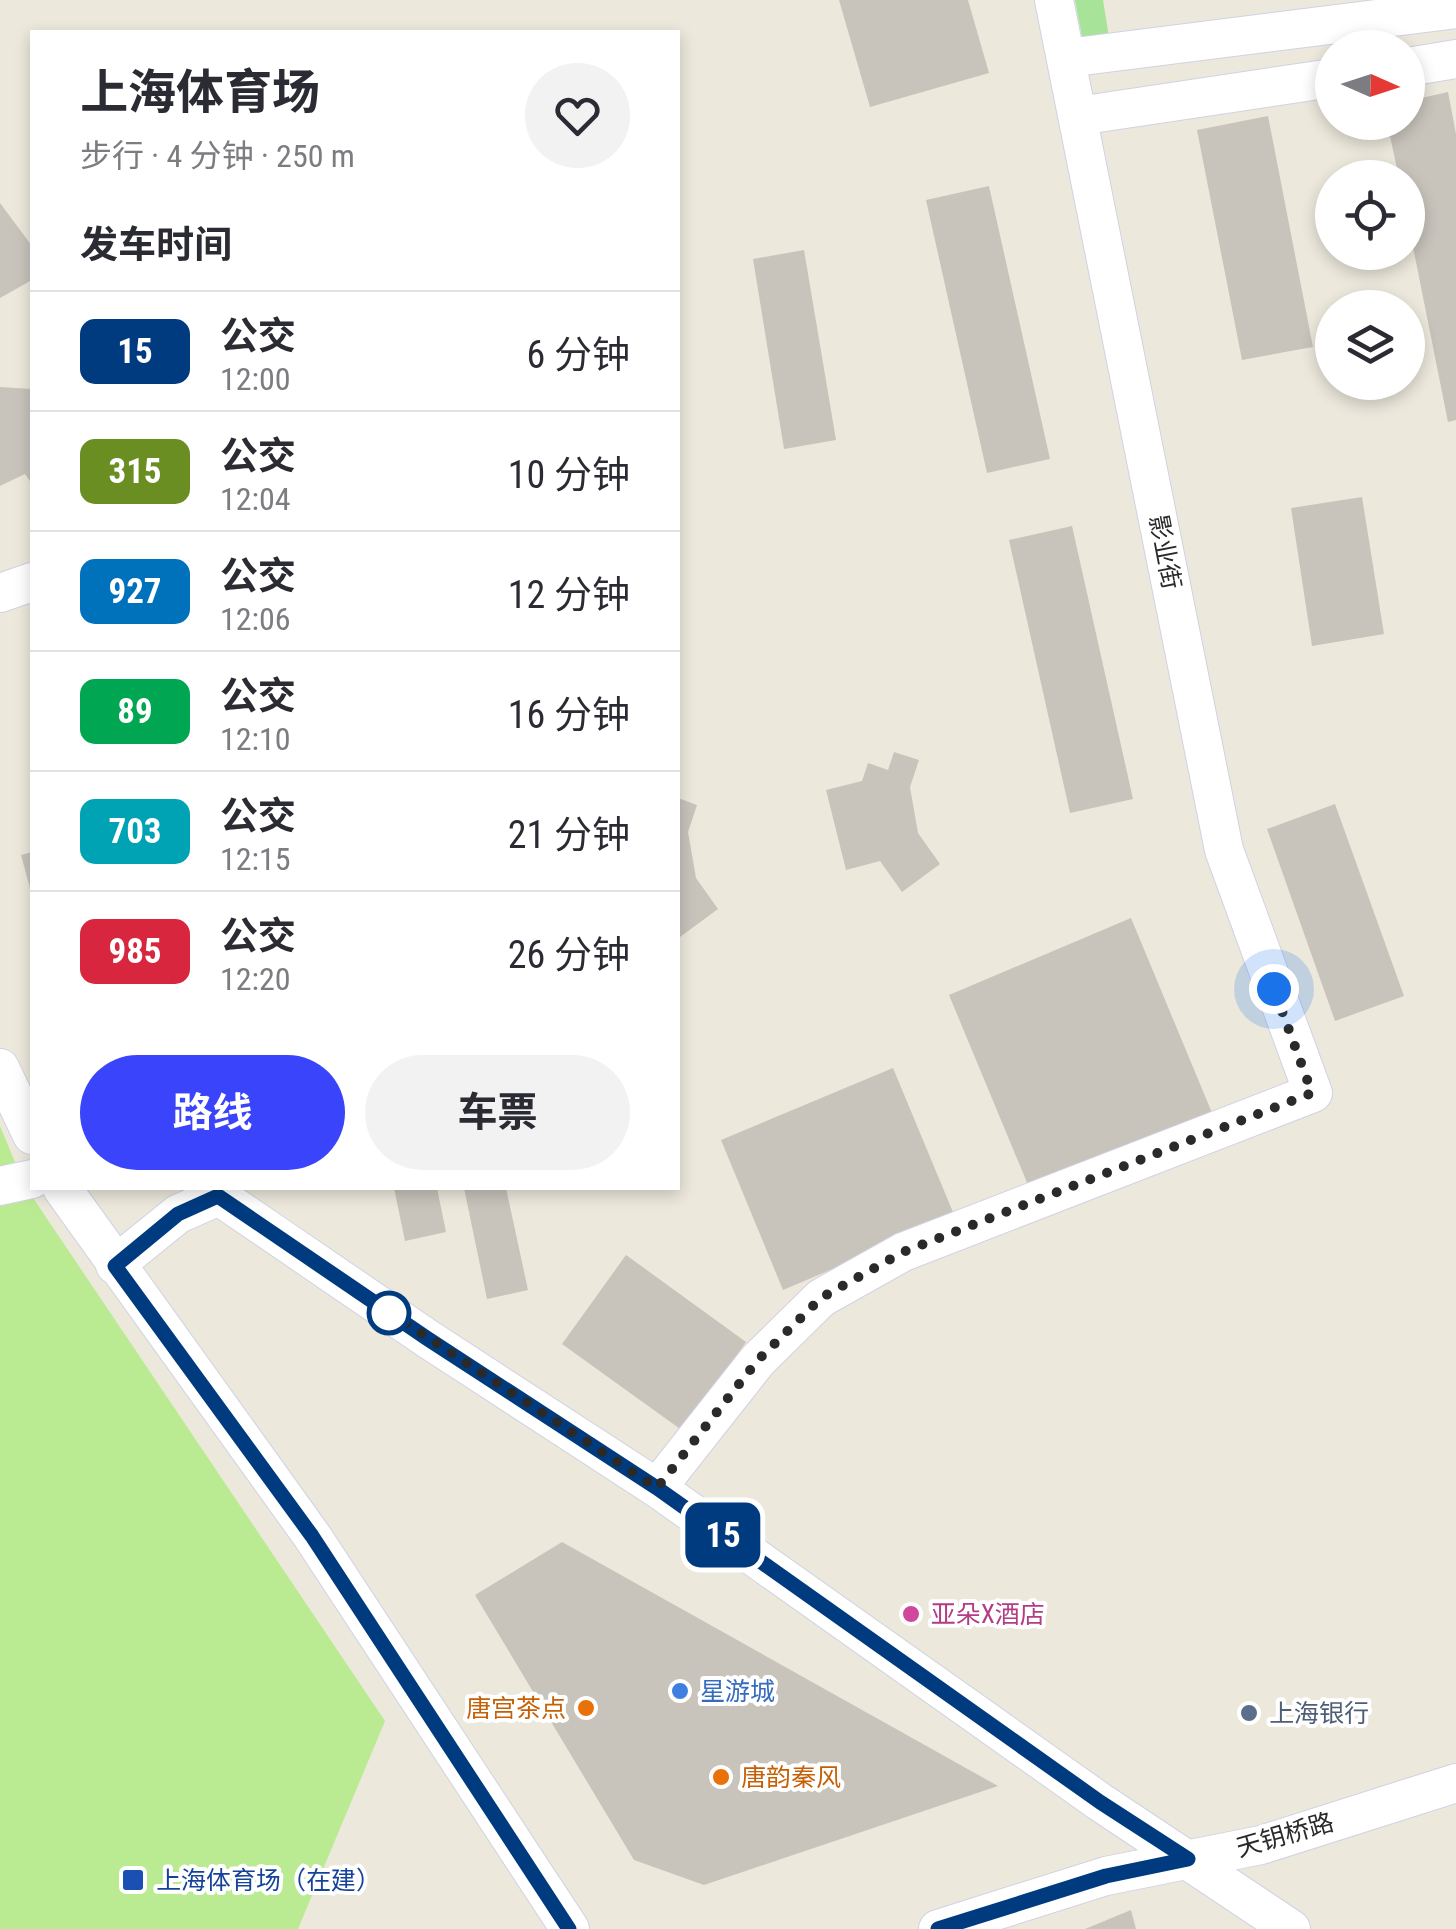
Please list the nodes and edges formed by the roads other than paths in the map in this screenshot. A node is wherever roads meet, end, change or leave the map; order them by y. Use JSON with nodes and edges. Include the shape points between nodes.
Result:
{"nodes":[{"id":1,"x":1054,"y":0,"type":"edge"},
{"id":2,"x":1456,"y":10,"type":"edge"},
{"id":3,"x":1067,"y":58,"type":"junction"},
{"id":4,"x":1456,"y":60,"type":"edge"},
{"id":5,"x":1425,"y":65,"type":"edge"},
{"id":6,"x":1315,"y":81,"type":"edge"},
{"id":7,"x":1078,"y":116,"type":"junction"},
{"id":8,"x":30,"y":583,"type":"edge"},
{"id":9,"x":0,"y":593,"type":"edge"},
{"id":10,"x":0,"y":1054,"type":"edge"},
{"id":11,"x":30,"y":1066,"type":"edge"},
{"id":12,"x":0,"y":1068,"type":"edge"},
{"id":13,"x":30,"y":1131,"type":"edge"},
{"id":14,"x":30,"y":1179,"type":"edge"},
{"id":15,"x":0,"y":1186,"type":"edge"},
{"id":16,"x":63,"y":1190,"type":"edge"},
{"id":17,"x":213,"y":1192,"type":"edge"},
{"id":18,"x":115,"y":1266,"type":"junction"},
{"id":19,"x":657,"y":1488,"type":"junction"},
{"id":20,"x":1456,"y":1783,"type":"edge"},
{"id":21,"x":1188,"y":1859,"type":"junction"},
{"id":22,"x":570,"y":1929,"type":"edge"},
{"id":23,"x":938,"y":1929,"type":"edge"},
{"id":24,"x":1291,"y":1929,"type":"edge"}],
"edges":[{"from":1,"to":3,"type":"street","name":"影业街"},
{"from":2,"to":3,"type":"street"},
{"from":3,"to":7,"type":"street","name":"影业街"},
{"from":4,"to":5,"type":"street"},
{"from":6,"to":7,"type":"street"},
{"from":7,"to":19,"type":"street","name":"影业街","via":[[1224,850],[1312,1093],[903,1252],[821,1298],[758,1360]]},
{"from":8,"to":9,"type":"street"},
{"from":10,"to":11,"type":"street"},
{"from":12,"to":13,"type":"street"},
{"from":14,"to":15,"type":"street"},
{"from":16,"to":18,"type":"street"},
{"from":17,"to":18,"type":"street"},
{"from":17,"to":19,"type":"street"},
{"from":18,"to":22,"type":"street","via":[[312,1536]]},
{"from":19,"to":21,"type":"street"},
{"from":20,"to":21,"type":"street","name":"天钥桥路","via":[[1260,1845]]},
{"from":21,"to":23,"type":"street","name":"天钥桥路","via":[[1106,1876]]},
{"from":21,"to":24,"type":"street"}]}
